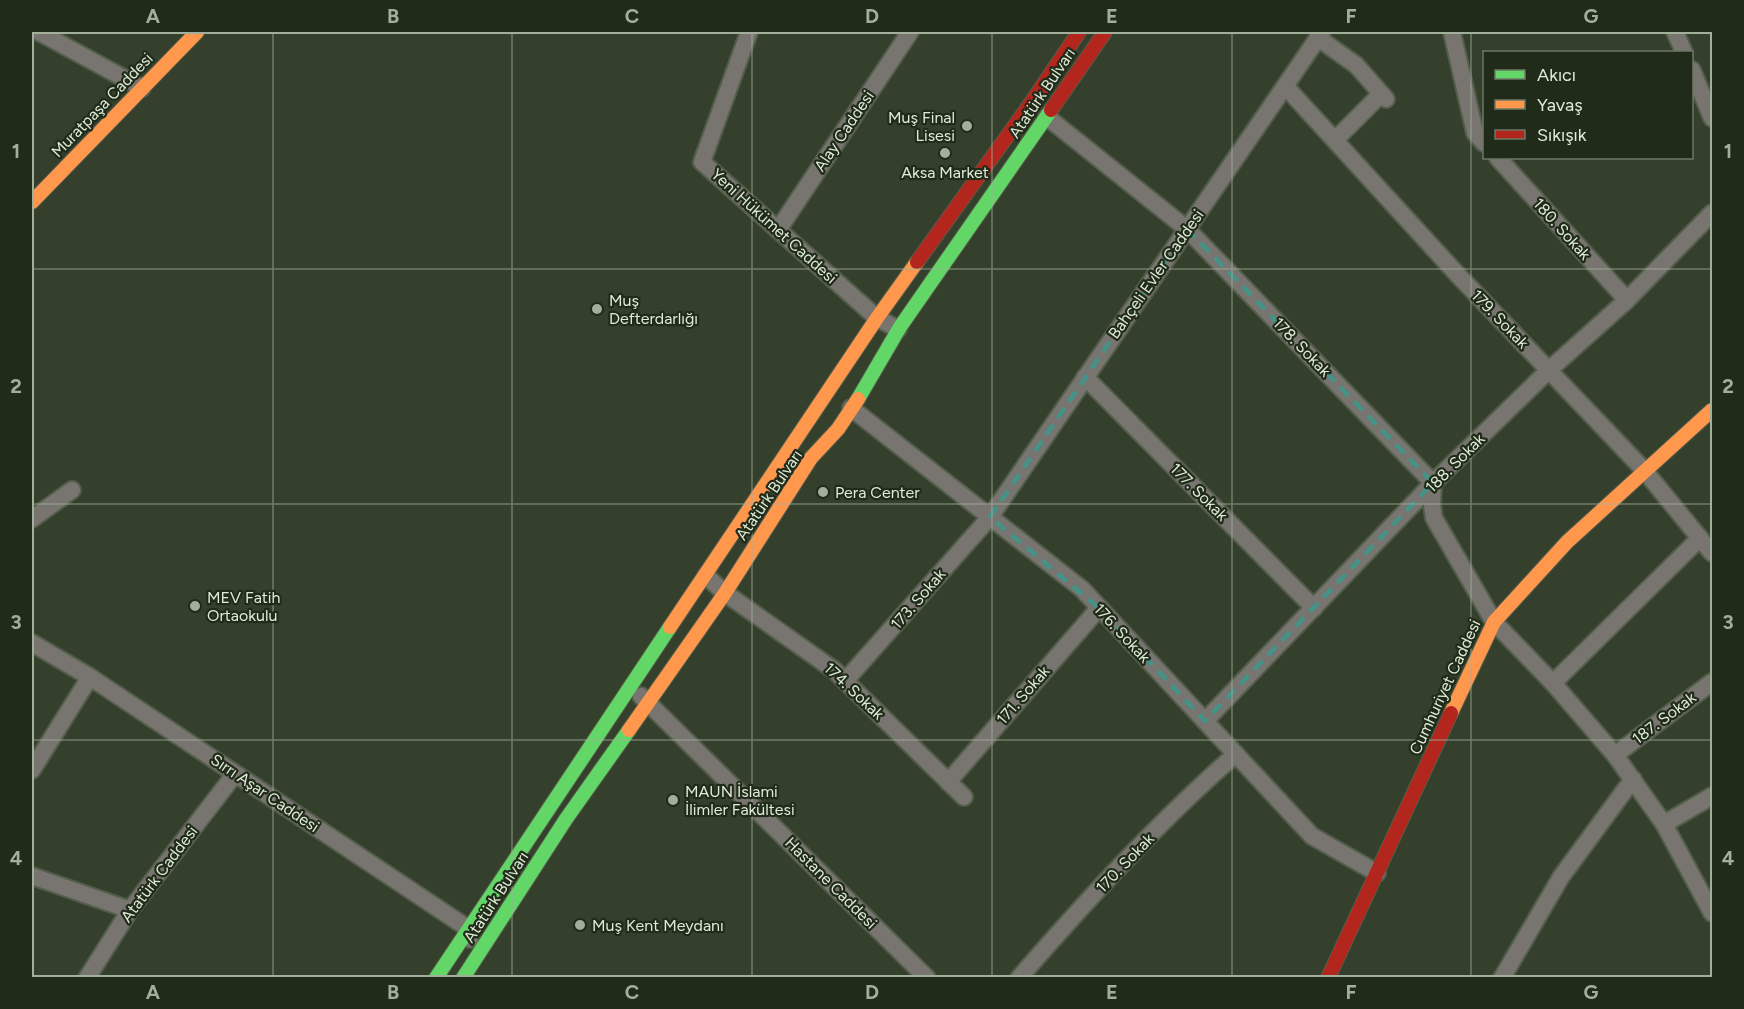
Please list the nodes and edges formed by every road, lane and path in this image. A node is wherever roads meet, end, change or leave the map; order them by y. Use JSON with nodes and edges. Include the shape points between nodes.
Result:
{"nodes":[{"id":1,"x":39,"y":32,"type":"edge"},
{"id":2,"x":197,"y":32,"type":"edge"},
{"id":3,"x":748,"y":32,"type":"edge"},
{"id":4,"x":910,"y":32,"type":"edge"},
{"id":5,"x":1079,"y":32,"type":"edge"},
{"id":6,"x":1104,"y":32,"type":"edge"},
{"id":7,"x":1452,"y":32,"type":"edge"},
{"id":8,"x":1675,"y":32,"type":"edge"},
{"id":9,"x":1320,"y":35,"type":"edge"},
{"id":10,"x":1684,"y":51,"type":"edge"},
{"id":11,"x":1693,"y":72,"type":"edge"},
{"id":12,"x":1286,"y":87,"type":"junction"},
{"id":13,"x":142,"y":88,"type":"junction"},
{"id":14,"x":1047,"y":117,"type":"junction"},
{"id":15,"x":1713,"y":118,"type":"edge"},
{"id":16,"x":1336,"y":140,"type":"junction"},
{"id":17,"x":1483,"y":141,"type":"edge"},
{"id":18,"x":1499,"y":159,"type":"edge"},
{"id":19,"x":32,"y":202,"type":"edge"},
{"id":20,"x":1713,"y":213,"type":"edge"},
{"id":21,"x":1187,"y":229,"type":"junction"},
{"id":22,"x":778,"y":230,"type":"junction"},
{"id":23,"x":1627,"y":300,"type":"junction"},
{"id":24,"x":877,"y":318,"type":"junction"},
{"id":25,"x":898,"y":329,"type":"junction"},
{"id":26,"x":1549,"y":370,"type":"junction"},
{"id":27,"x":1085,"y":376,"type":"junction"},
{"id":28,"x":851,"y":408,"type":"junction"},
{"id":29,"x":1713,"y":410,"type":"edge"},
{"id":30,"x":1644,"y":470,"type":"junction"},
{"id":31,"x":1433,"y":483,"type":"junction"},
{"id":32,"x":72,"y":490,"type":"dead end"},
{"id":33,"x":990,"y":517,"type":"junction"},
{"id":34,"x":32,"y":519,"type":"edge"},
{"id":35,"x":1700,"y":538,"type":"junction"},
{"id":36,"x":1713,"y":553,"type":"edge"},
{"id":37,"x":706,"y":576,"type":"junction"},
{"id":38,"x":725,"y":593,"type":"junction"},
{"id":39,"x":1099,"y":608,"type":"junction"},
{"id":40,"x":1314,"y":608,"type":"junction"},
{"id":41,"x":1494,"y":622,"type":"junction"},
{"id":42,"x":32,"y":643,"type":"edge"},
{"id":43,"x":90,"y":677,"type":"junction"},
{"id":44,"x":845,"y":681,"type":"junction"},
{"id":45,"x":1713,"y":682,"type":"edge"},
{"id":46,"x":1552,"y":684,"type":"junction"},
{"id":47,"x":631,"y":688,"type":"junction"},
{"id":48,"x":649,"y":703,"type":"junction"},
{"id":49,"x":1204,"y":721,"type":"junction"},
{"id":50,"x":1236,"y":754,"type":"junction"},
{"id":51,"x":1615,"y":755,"type":"junction"},
{"id":52,"x":32,"y":770,"type":"edge"},
{"id":53,"x":235,"y":774,"type":"junction"},
{"id":54,"x":1632,"y":779,"type":"junction"},
{"id":55,"x":948,"y":782,"type":"junction"},
{"id":56,"x":1713,"y":796,"type":"edge"},
{"id":57,"x":964,"y":797,"type":"dead end"},
{"id":58,"x":1664,"y":824,"type":"junction"},
{"id":59,"x":1377,"y":873,"type":"junction"},
{"id":60,"x":32,"y":876,"type":"edge"},
{"id":61,"x":1708,"y":893,"type":"edge"},
{"id":62,"x":130,"y":909,"type":"junction"},
{"id":63,"x":1713,"y":913,"type":"edge"},
{"id":64,"x":469,"y":929,"type":"junction"},
{"id":65,"x":473,"y":962,"type":"junction"},
{"id":66,"x":87,"y":978,"type":"edge"},
{"id":67,"x":436,"y":978,"type":"edge"},
{"id":68,"x":463,"y":978,"type":"edge"},
{"id":69,"x":927,"y":978,"type":"edge"},
{"id":70,"x":1019,"y":978,"type":"edge"},
{"id":71,"x":1328,"y":978,"type":"edge"},
{"id":72,"x":1502,"y":978,"type":"edge"}],
"edges":[{"from":1,"to":13,"type":"street"},
{"from":2,"to":13,"type":"main road","name":"Muratpaşa Caddesi"},
{"from":3,"to":22,"type":"street","name":"Yeni Hükümet Caddesi","via":[[702,162]]},
{"from":4,"to":22,"type":"street","name":"Alay Caddesi"},
{"from":5,"to":24,"type":"main road","name":"Atatürk Bulvarı"},
{"from":6,"to":14,"type":"main road","name":"Atatürk Bulvarı"},
{"from":7,"to":17,"type":"street","via":[[1475,133]]},
{"from":8,"to":10,"type":"street"},
{"from":9,"to":12,"type":"street","name":"Bahçeli Evler Caddesi"},
{"from":9,"to":16,"type":"street","via":[[1356,65],[1383,97]]},
{"from":11,"to":15,"type":"street"},
{"from":12,"to":16,"type":"street","name":"179. Sokak"},
{"from":12,"to":21,"type":"street","name":"Bahçeli Evler Caddesi"},
{"from":13,"to":19,"type":"main road","name":"Muratpaşa Caddesi"},
{"from":14,"to":21,"type":"street","name":"178. Sokak"},
{"from":14,"to":25,"type":"main road","name":"Atatürk Bulvarı"},
{"from":16,"to":26,"type":"street","name":"179. Sokak"},
{"from":18,"to":23,"type":"street","name":"180. Sokak"},
{"from":20,"to":23,"type":"street","name":"188. Sokak"},
{"from":21,"to":27,"type":"street","name":"Bahçeli Evler Caddesi"},
{"from":21,"to":31,"type":"street","name":"178. Sokak"},
{"from":22,"to":24,"type":"street","name":"Yeni Hükümet Caddesi"},
{"from":23,"to":26,"type":"street","name":"188. Sokak"},
{"from":24,"to":25,"type":"street","name":"Yeni Hükümet Caddesi"},
{"from":24,"to":37,"type":"main road","name":"Atatürk Bulvarı"},
{"from":25,"to":28,"type":"main road","name":"Atatürk Bulvarı"},
{"from":26,"to":30,"type":"street","name":"179. Sokak"},
{"from":26,"to":31,"type":"street","name":"188. Sokak"},
{"from":27,"to":33,"type":"street","name":"Bahçeli Evler Caddesi"},
{"from":27,"to":40,"type":"street","name":"177. Sokak"},
{"from":28,"to":33,"type":"street","name":"176. Sokak"},
{"from":28,"to":38,"type":"main road","name":"Atatürk Bulvarı","via":[[825,446],[811,458]]},
{"from":29,"to":30,"type":"main road","name":"Cumhuriyet Caddesi"},
{"from":30,"to":35,"type":"street","name":"179. Sokak"},
{"from":30,"to":41,"type":"main road","name":"Cumhuriyet Caddesi","via":[[1567,542]]},
{"from":31,"to":40,"type":"street","name":"188. Sokak"},
{"from":31,"to":41,"type":"street","via":[[1434,518]]},
{"from":32,"to":34,"type":"street"},
{"from":33,"to":39,"type":"street","name":"176. Sokak","via":[[1082,589]]},
{"from":33,"to":44,"type":"street","name":"173. Sokak"},
{"from":35,"to":36,"type":"street","name":"179. Sokak"},
{"from":35,"to":46,"type":"street"},
{"from":37,"to":38,"type":"street","name":"174. Sokak"},
{"from":37,"to":47,"type":"main road","name":"Atatürk Bulvarı"},
{"from":38,"to":44,"type":"street","name":"174. Sokak"},
{"from":38,"to":48,"type":"main road","name":"Atatürk Bulvarı"},
{"from":39,"to":49,"type":"street","name":"176. Sokak"},
{"from":39,"to":55,"type":"street","name":"171. Sokak"},
{"from":40,"to":49,"type":"street","name":"188. Sokak"},
{"from":41,"to":46,"type":"street"},
{"from":41,"to":59,"type":"main road","name":"Cumhuriyet Caddesi"},
{"from":42,"to":43,"type":"street","name":"Sırrı Aşar Caddesi"},
{"from":43,"to":52,"type":"street"},
{"from":43,"to":53,"type":"street","name":"Sırrı Aşar Caddesi"},
{"from":44,"to":55,"type":"street","name":"174. Sokak"},
{"from":45,"to":51,"type":"street","name":"187. Sokak"},
{"from":46,"to":51,"type":"street"},
{"from":47,"to":48,"type":"street","name":"Hastane Caddesi"},
{"from":47,"to":64,"type":"main road","name":"Atatürk Bulvarı"},
{"from":48,"to":65,"type":"main road","name":"Atatürk Bulvarı","via":[[566,819]]},
{"from":48,"to":69,"type":"street","name":"Hastane Caddesi"},
{"from":49,"to":50,"type":"street","name":"176. Sokak"},
{"from":50,"to":59,"type":"street","name":"176. Sokak","via":[[1312,837]]},
{"from":50,"to":70,"type":"street","name":"170. Sokak","via":[[1192,793]]},
{"from":51,"to":54,"type":"street"},
{"from":53,"to":62,"type":"street","name":"Atatürk Caddesi"},
{"from":53,"to":64,"type":"street","name":"Sırrı Aşar Caddesi"},
{"from":54,"to":58,"type":"street"},
{"from":54,"to":72,"type":"street","via":[[1561,877]]},
{"from":55,"to":57,"type":"street","name":"174. Sokak"},
{"from":56,"to":58,"type":"street"},
{"from":58,"to":61,"type":"street"},
{"from":59,"to":71,"type":"main road","name":"Cumhuriyet Caddesi"},
{"from":60,"to":62,"type":"street"},
{"from":61,"to":63,"type":"street"},
{"from":62,"to":66,"type":"street","name":"Atatürk Caddesi"},
{"from":64,"to":65,"type":"street"},
{"from":64,"to":67,"type":"main road","name":"Atatürk Bulvarı"},
{"from":65,"to":68,"type":"main road","name":"Atatürk Bulvarı"}]}
